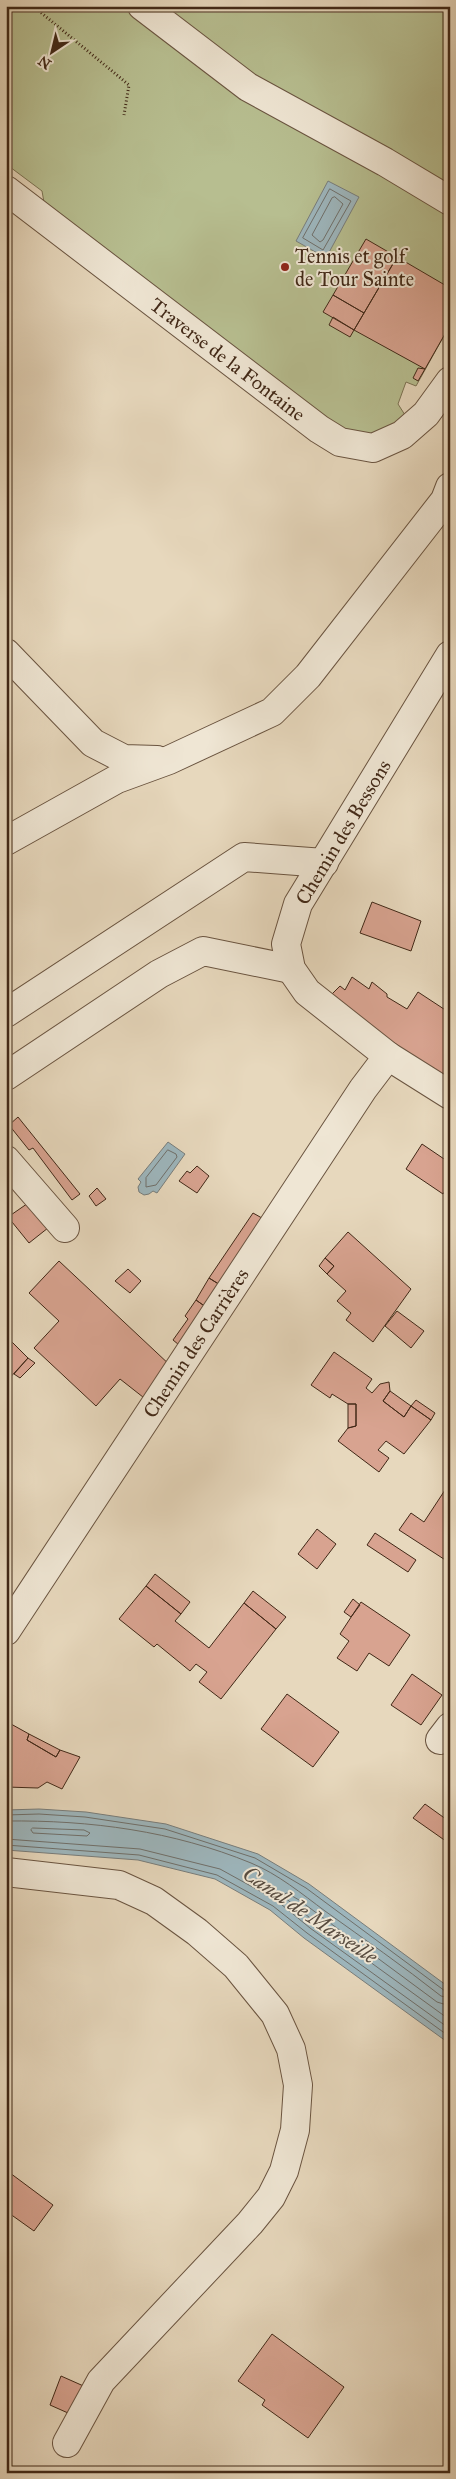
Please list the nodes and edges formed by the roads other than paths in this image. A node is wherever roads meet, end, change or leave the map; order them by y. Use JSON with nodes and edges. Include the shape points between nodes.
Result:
{"nodes":[{"id":1,"x":142,"y":6,"type":"edge"},
{"id":2,"x":6,"y":190,"type":"edge"},
{"id":3,"x":450,"y":201,"type":"edge"},
{"id":4,"x":450,"y":381,"type":"edge"},
{"id":5,"x":450,"y":487,"type":"edge"},
{"id":6,"x":6,"y":653,"type":"edge"},
{"id":7,"x":450,"y":655,"type":"edge"},
{"id":8,"x":169,"y":760,"type":"junction"},
{"id":9,"x":6,"y":841,"type":"edge"},
{"id":10,"x":324,"y":863,"type":"junction"},
{"id":11,"x":291,"y":969,"type":"junction"},
{"id":12,"x":6,"y":1014,"type":"edge"},
{"id":13,"x":388,"y":1056,"type":"junction"},
{"id":14,"x":6,"y":1076,"type":"edge"},
{"id":15,"x":450,"y":1095,"type":"edge"},
{"id":16,"x":6,"y":1160,"type":"edge"},
{"id":17,"x":64,"y":1228,"type":"dead end"},
{"id":18,"x":6,"y":1631,"type":"edge"},
{"id":19,"x":6,"y":1872,"type":"edge"},
{"id":20,"x":67,"y":2443,"type":"dead end"}],
"edges":[{"from":1,"to":3,"type":"street","via":[[248,87]]},
{"from":2,"to":4,"type":"street","name":"Traverse de la Fontaine","via":[[319,430],[340,442],[373,448],[402,435],[426,414]]},
{"from":5,"to":8,"type":"street","via":[[444,500],[308,676],[272,712]]},
{"from":6,"to":8,"type":"street","via":[[93,743],[124,759]]},
{"from":7,"to":10,"type":"street","name":"Chemin des Bessons"},
{"from":8,"to":9,"type":"street","via":[[117,779]]},
{"from":10,"to":11,"type":"street","name":"Chemin des Bessons","via":[[298,904],[286,944]]},
{"from":10,"to":12,"type":"street","via":[[244,857]]},
{"from":11,"to":13,"type":"street","name":"Chemin des Bessons","via":[[307,992]]},
{"from":11,"to":14,"type":"street","via":[[203,951],[159,974]]},
{"from":13,"to":15,"type":"street","name":"Chemin des Bessons"},
{"from":13,"to":18,"type":"street","name":"Chemin des Carrières","via":[[363,1089]]},
{"from":16,"to":17,"type":"street"},
{"from":19,"to":20,"type":"street","via":[[118,1885],[154,1901],[197,1932],[236,1966],[275,2014],[291,2049],[298,2085],[295,2130],[284,2170],[271,2197],[101,2381]]}]}
